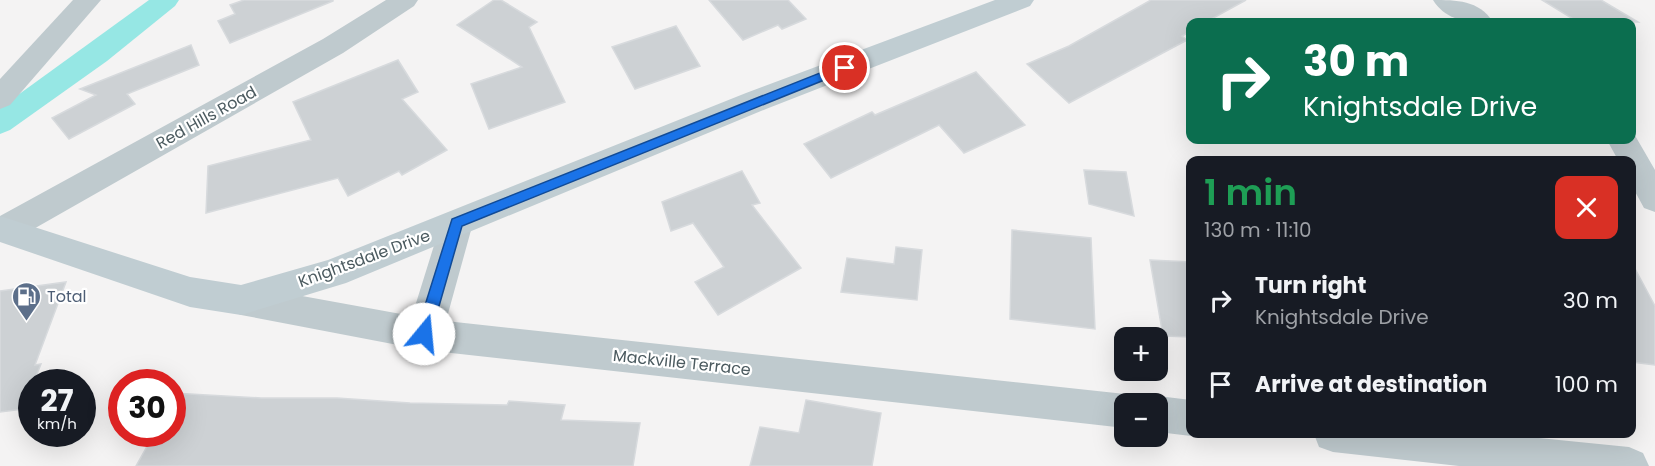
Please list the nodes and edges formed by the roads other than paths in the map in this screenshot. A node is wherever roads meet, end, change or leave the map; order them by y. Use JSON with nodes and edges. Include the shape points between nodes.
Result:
{"nodes":[{"id":1,"x":88,"y":0,"type":"edge"},
{"id":2,"x":405,"y":0,"type":"edge"},
{"id":3,"x":1021,"y":0,"type":"edge"},
{"id":4,"x":1446,"y":0,"type":"edge"},
{"id":5,"x":1473,"y":18,"type":"edge"},
{"id":6,"x":0,"y":98,"type":"edge"},
{"id":7,"x":1636,"y":165,"type":"edge"},
{"id":8,"x":1655,"y":199,"type":"edge"},
{"id":9,"x":457,"y":223,"type":"junction"},
{"id":10,"x":1,"y":232,"type":"edge"},
{"id":11,"x":241,"y":300,"type":"junction"},
{"id":12,"x":424,"y":334,"type":"junction"},
{"id":13,"x":1114,"y":410,"type":"edge"},
{"id":14,"x":1168,"y":415,"type":"edge"},
{"id":15,"x":1186,"y":417,"type":"edge"},
{"id":16,"x":1370,"y":438,"type":"edge"},
{"id":17,"x":1629,"y":466,"type":"edge"}],
"edges":[{"from":1,"to":6,"type":"street"},
{"from":2,"to":10,"type":"street","name":"Red Hills Road","via":[[333,46]]},
{"from":3,"to":9,"type":"main road","name":"Knightsdale Drive","via":[[756,101]]},
{"from":4,"to":5,"type":"street"},
{"from":7,"to":8,"type":"street"},
{"from":9,"to":11,"type":"main road","name":"Knightsdale Drive","via":[[334,273]]},
{"from":9,"to":12,"type":"street"},
{"from":10,"to":11,"type":"main road","name":"Knightsdale Drive","via":[[190,292]]},
{"from":11,"to":12,"type":"street","name":"Mackville Terrace"},
{"from":12,"to":13,"type":"street","name":"Mackville Terrace"},
{"from":14,"to":15,"type":"street"},
{"from":16,"to":17,"type":"street"}]}
